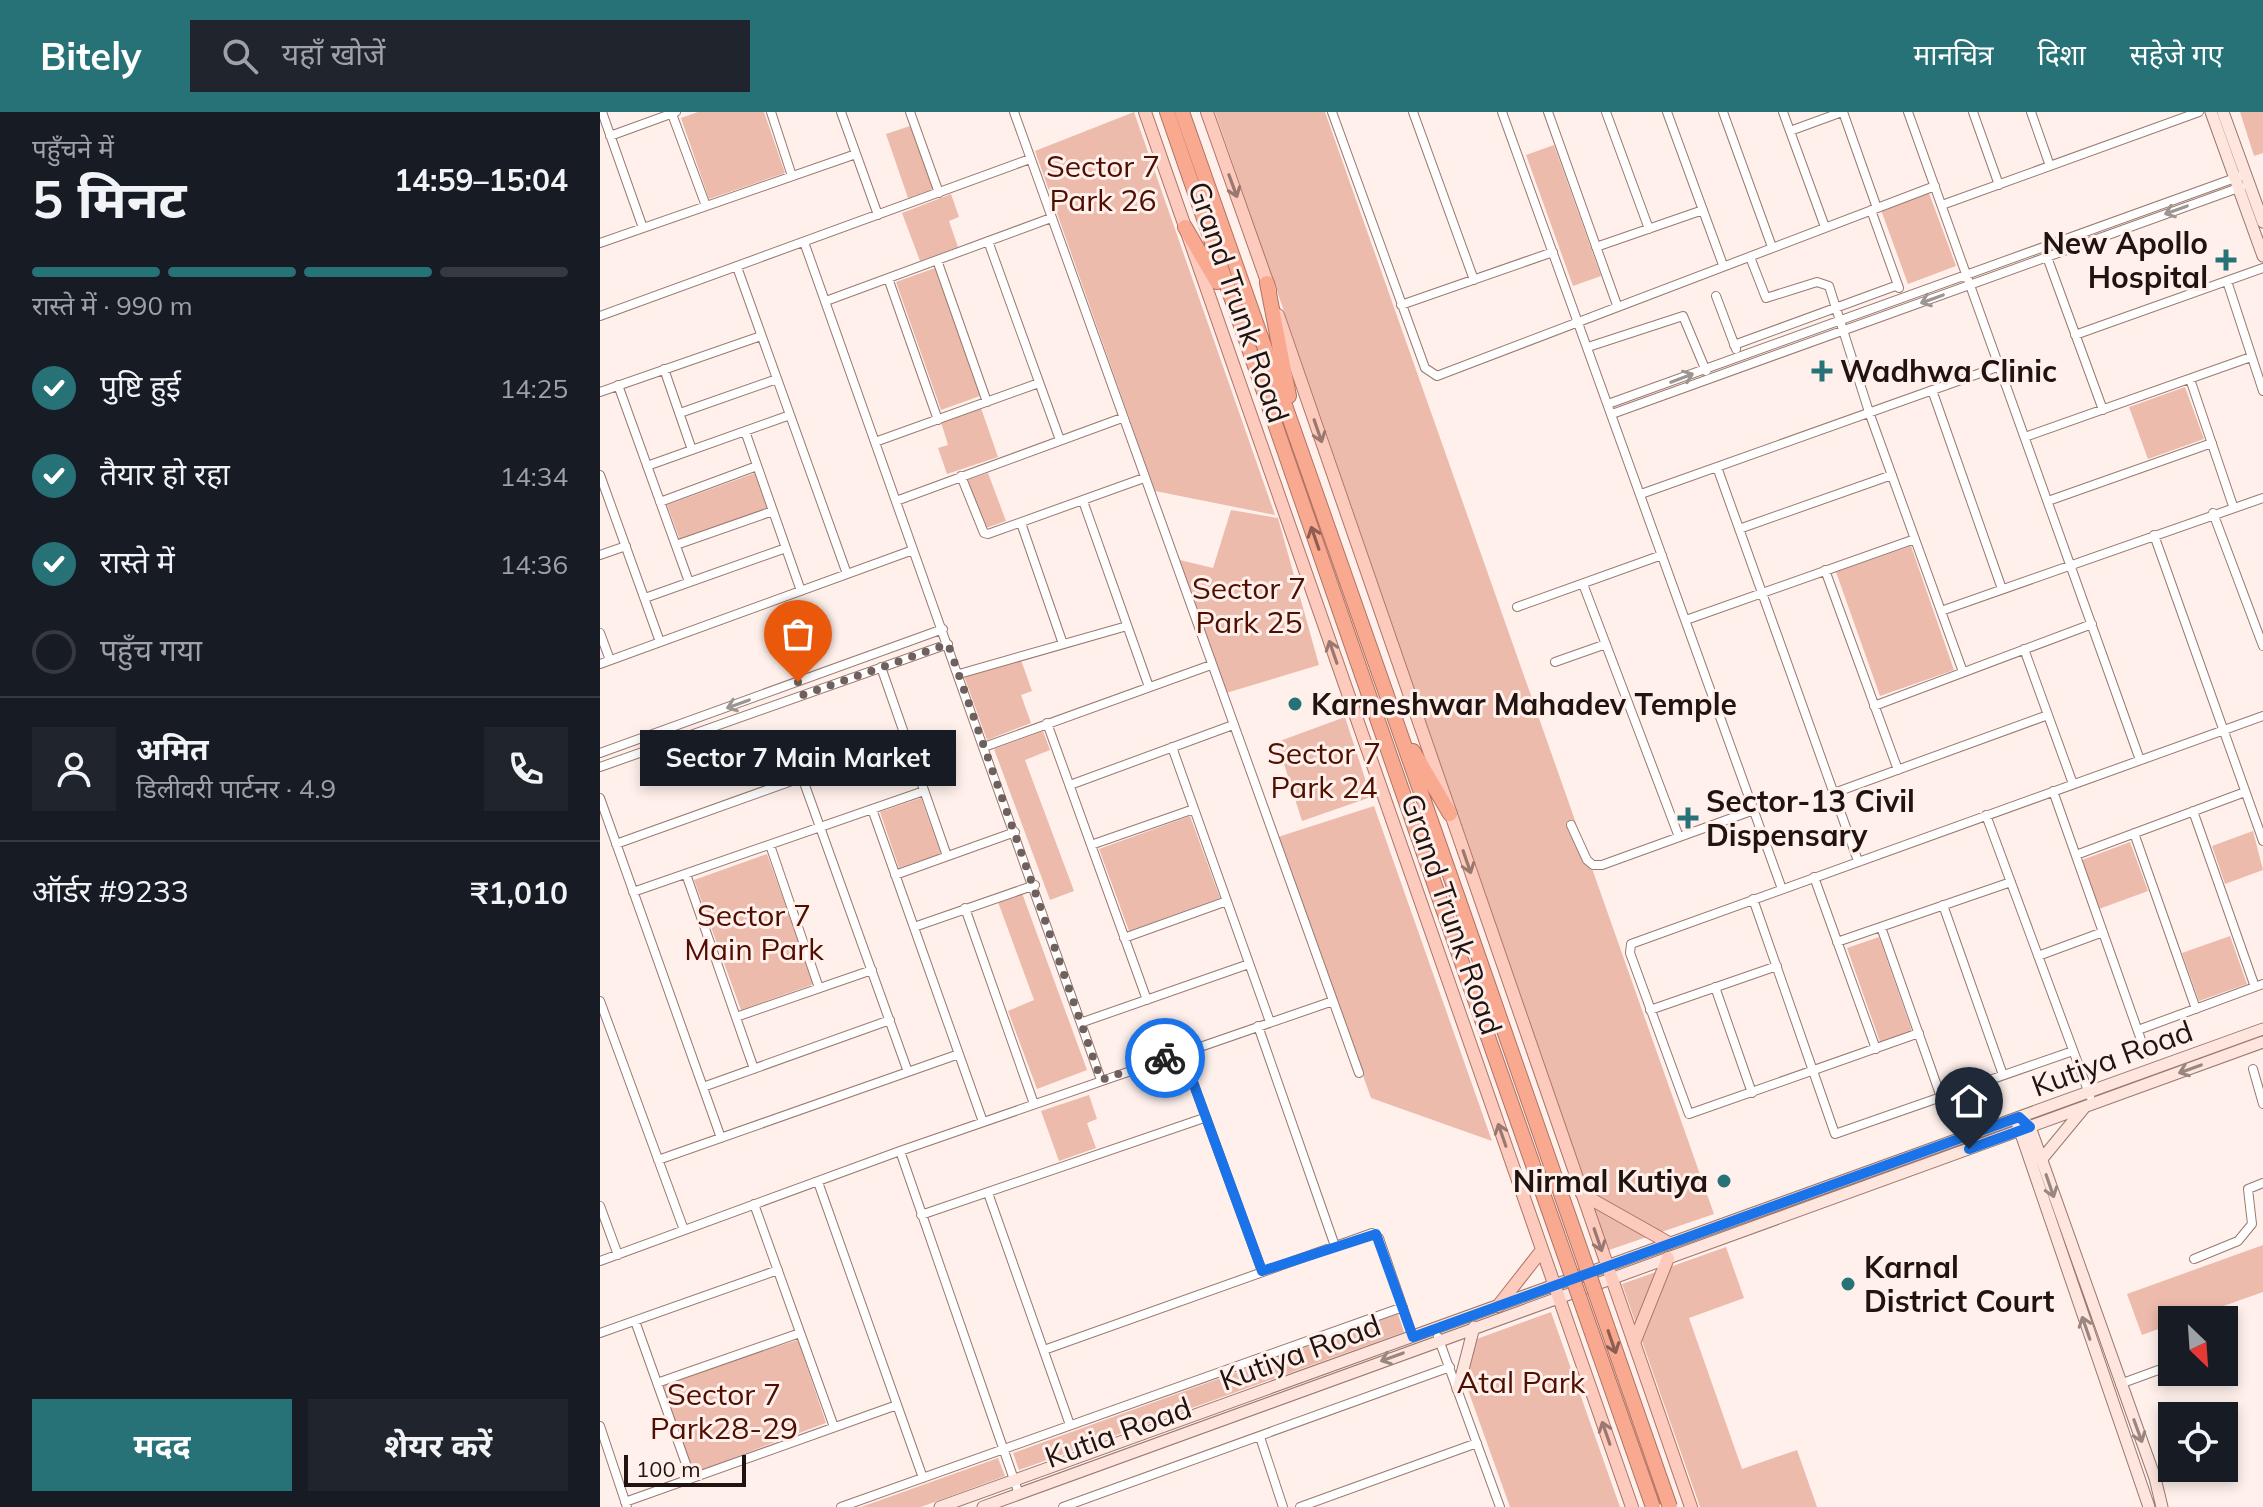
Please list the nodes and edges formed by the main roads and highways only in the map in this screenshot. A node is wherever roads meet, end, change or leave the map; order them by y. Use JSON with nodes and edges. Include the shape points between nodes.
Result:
{"nodes":[{"id":1,"x":1145,"y":112,"type":"edge"},
{"id":2,"x":1167,"y":112,"type":"edge"},
{"id":3,"x":1182,"y":112,"type":"edge"},
{"id":4,"x":1207,"y":112,"type":"edge"},
{"id":5,"x":1185,"y":227,"type":"junction"},
{"id":6,"x":1267,"y":283,"type":"junction"},
{"id":7,"x":1249,"y":347,"type":"junction"},
{"id":8,"x":1290,"y":421,"type":"junction"},
{"id":9,"x":1397,"y":723,"type":"junction"},
{"id":10,"x":1450,"y":814,"type":"junction"},
{"id":11,"x":1582,"y":1194,"type":"junction"},
{"id":12,"x":1669,"y":1243,"type":"road end"},
{"id":13,"x":1542,"y":1250,"type":"junction"},
{"id":14,"x":1668,"y":1258,"type":"road end"},
{"id":15,"x":1506,"y":1307,"type":"road end"},
{"id":16,"x":1634,"y":1343,"type":"junction"},
{"id":17,"x":1632,"y":1507,"type":"edge"},
{"id":18,"x":1653,"y":1507,"type":"edge"},
{"id":19,"x":1670,"y":1507,"type":"edge"},
{"id":20,"x":1691,"y":1507,"type":"edge"}],
"edges":[{"from":1,"to":5,"type":"main road","name":"Grand Trunk Road"},
{"from":2,"to":7,"type":"highway"},
{"from":3,"to":8,"type":"highway"},
{"from":4,"to":6,"type":"main road","name":"Grand Trunk Road","one_way":true},
{"from":5,"to":7,"type":"highway","via":[[1209,263]]},
{"from":13,"to":5,"type":"main road","name":"Grand Trunk Road","one_way":true},
{"from":6,"to":8,"type":"highway"},
{"from":6,"to":10,"type":"main road","name":"Grand Trunk Road","one_way":true},
{"from":18,"to":7,"type":"highway","one_way":true,"bridge":true},
{"from":8,"to":9,"type":"highway","name":"Grand Trunk Road"},
{"from":9,"to":10,"type":"highway"},
{"from":9,"to":19,"type":"highway","one_way":true,"bridge":true},
{"from":10,"to":11,"type":"main road","name":"Grand Trunk Road","one_way":true},
{"from":11,"to":12,"type":"main road"},
{"from":11,"to":16,"type":"main road","name":"Grand Trunk Road","one_way":true},
{"from":13,"to":15,"type":"main road"},
{"from":17,"to":13,"type":"main road","name":"Grand Trunk Road","one_way":true},
{"from":14,"to":16,"type":"main road"},
{"from":16,"to":20,"type":"main road","name":"Grand Trunk Road"}]}
